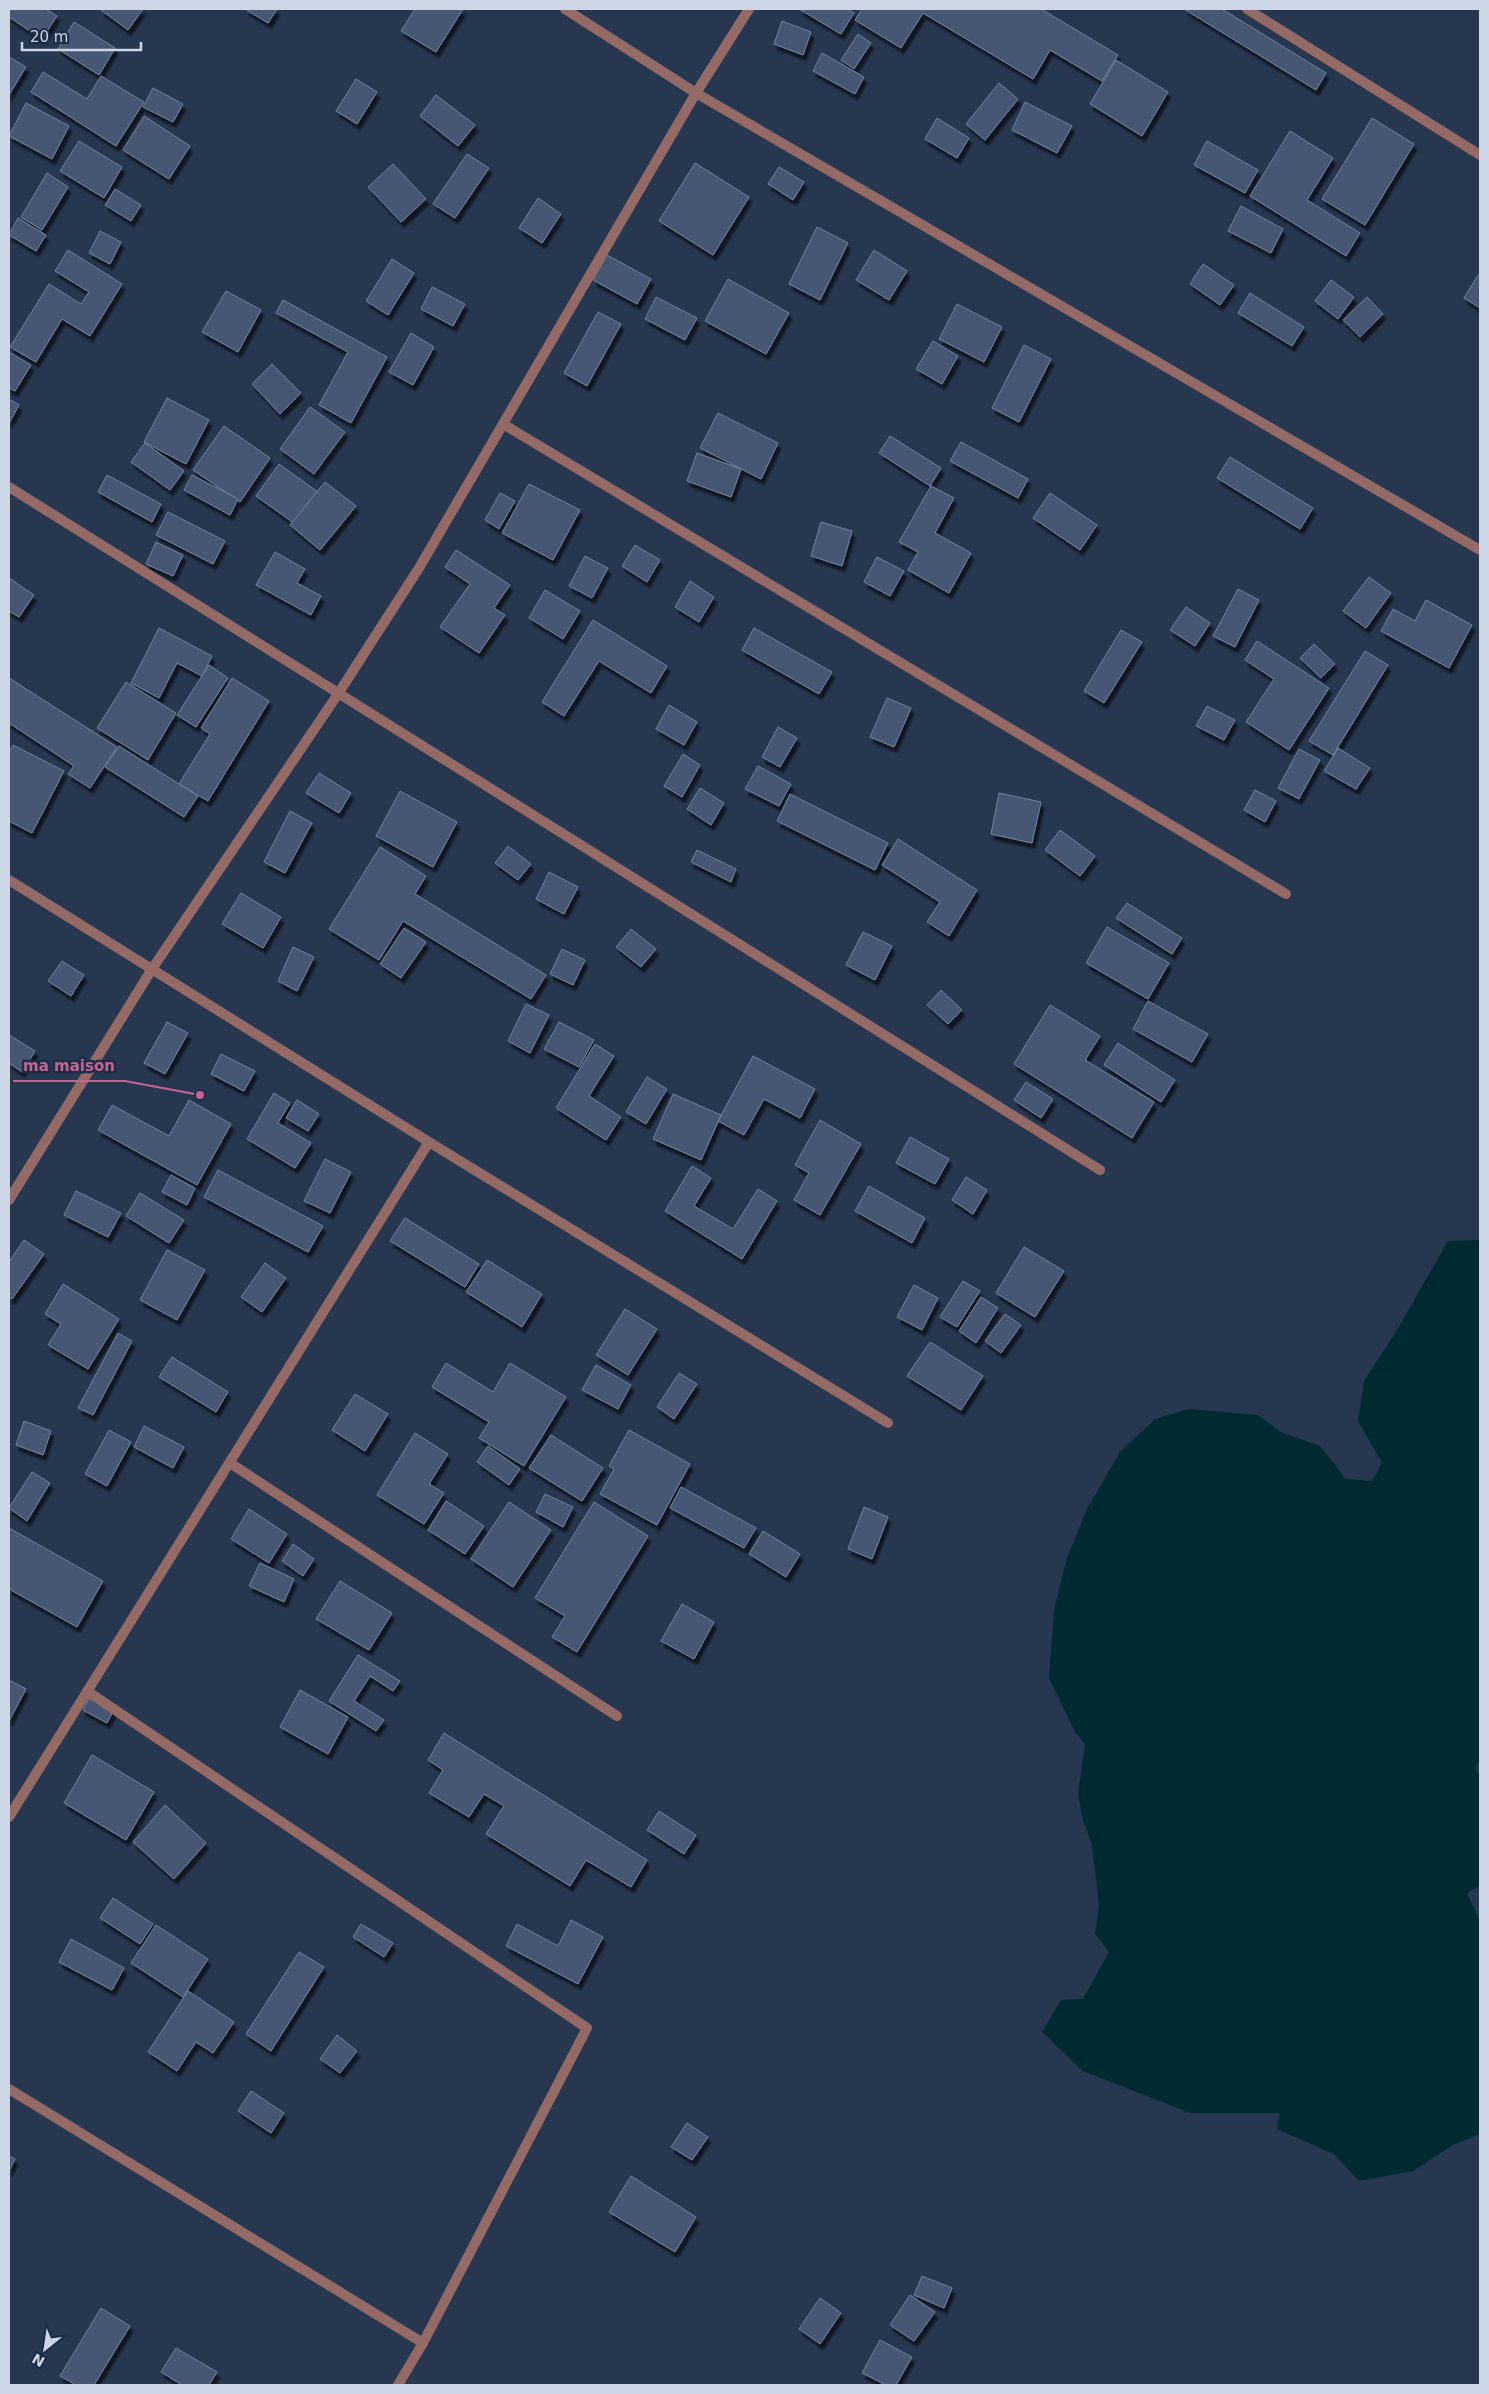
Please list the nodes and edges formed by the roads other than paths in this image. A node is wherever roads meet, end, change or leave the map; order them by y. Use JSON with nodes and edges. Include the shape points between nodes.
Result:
{"nodes":[{"id":1,"x":565,"y":9,"type":"edge"},
{"id":2,"x":749,"y":9,"type":"edge"},
{"id":3,"x":1247,"y":9,"type":"edge"},
{"id":4,"x":696,"y":93,"type":"junction"},
{"id":5,"x":1480,"y":155,"type":"edge"},
{"id":6,"x":503,"y":424,"type":"junction"},
{"id":7,"x":9,"y":487,"type":"edge"},
{"id":8,"x":1480,"y":550,"type":"edge"},
{"id":9,"x":338,"y":694,"type":"junction"},
{"id":10,"x":9,"y":880,"type":"edge"},
{"id":11,"x":1286,"y":894,"type":"dead end"},
{"id":12,"x":152,"y":969,"type":"junction"},
{"id":13,"x":429,"y":1142,"type":"junction"},
{"id":14,"x":1100,"y":1170,"type":"dead end"},
{"id":15,"x":9,"y":1200,"type":"edge"},
{"id":16,"x":888,"y":1423,"type":"dead end"},
{"id":17,"x":230,"y":1463,"type":"junction"},
{"id":18,"x":88,"y":1691,"type":"junction"},
{"id":19,"x":617,"y":1716,"type":"dead end"},
{"id":20,"x":9,"y":1817,"type":"edge"},
{"id":21,"x":9,"y":2089,"type":"edge"},
{"id":22,"x":423,"y":2343,"type":"junction"},
{"id":23,"x":398,"y":2385,"type":"edge"}],
"edges":[{"from":1,"to":4,"type":"street"},
{"from":2,"to":4,"type":"street"},
{"from":3,"to":5,"type":"street"},
{"from":4,"to":6,"type":"street"},
{"from":4,"to":8,"type":"street"},
{"from":6,"to":9,"type":"street","via":[[419,568]]},
{"from":6,"to":11,"type":"street"},
{"from":7,"to":9,"type":"street"},
{"from":9,"to":12,"type":"street"},
{"from":9,"to":14,"type":"street"},
{"from":10,"to":12,"type":"street"},
{"from":12,"to":13,"type":"street"},
{"from":12,"to":15,"type":"street"},
{"from":13,"to":16,"type":"street"},
{"from":13,"to":17,"type":"street"},
{"from":17,"to":18,"type":"street"},
{"from":17,"to":19,"type":"street"},
{"from":18,"to":20,"type":"street"},
{"from":18,"to":22,"type":"street","via":[[586,2028]]},
{"from":21,"to":22,"type":"street"},
{"from":22,"to":23,"type":"street"}]}
